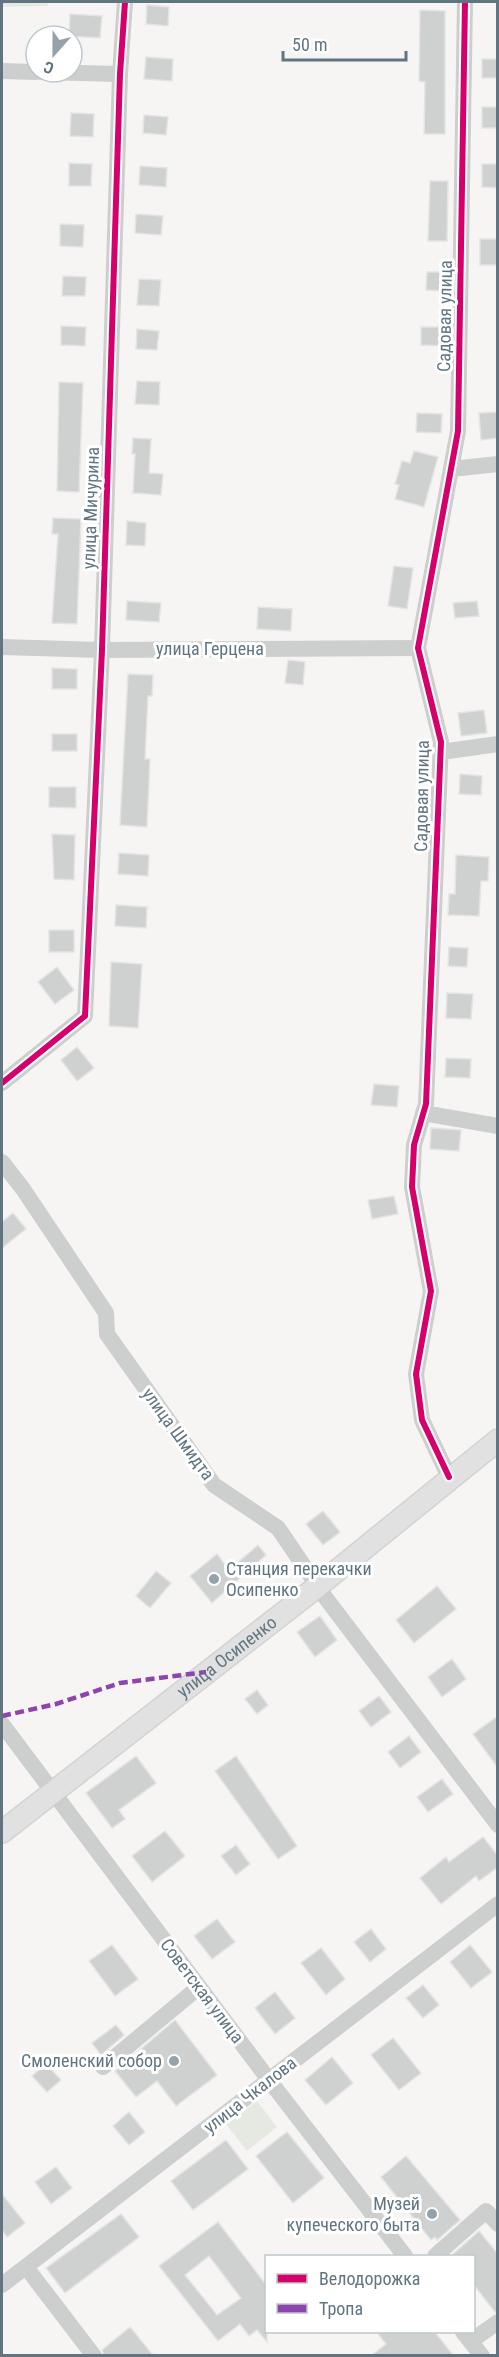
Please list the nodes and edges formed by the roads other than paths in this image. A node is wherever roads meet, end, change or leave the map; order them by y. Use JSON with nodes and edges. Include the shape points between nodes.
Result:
{"nodes":[{"id":1,"x":125,"y":2,"type":"edge"},
{"id":2,"x":465,"y":2,"type":"edge"},
{"id":3,"x":2,"y":71,"type":"edge"},
{"id":4,"x":24,"y":72,"type":"edge"},
{"id":5,"x":84,"y":73,"type":"edge"},
{"id":6,"x":120,"y":74,"type":"junction"},
{"id":7,"x":498,"y":464,"type":"edge"},
{"id":8,"x":451,"y":469,"type":"junction"},
{"id":9,"x":2,"y":647,"type":"edge"},
{"id":10,"x":418,"y":648,"type":"junction"},
{"id":11,"x":102,"y":650,"type":"junction"},
{"id":12,"x":498,"y":744,"type":"edge"},
{"id":13,"x":441,"y":752,"type":"junction"},
{"id":14,"x":2,"y":1083,"type":"edge"},
{"id":15,"x":423,"y":1113,"type":"junction"},
{"id":16,"x":498,"y":1126,"type":"edge"},
{"id":17,"x":2,"y":1162,"type":"edge"},
{"id":18,"x":498,"y":1440,"type":"edge"},
{"id":19,"x":449,"y":1477,"type":"junction"},
{"id":20,"x":318,"y":1586,"type":"junction"},
{"id":21,"x":2,"y":1724,"type":"edge"},
{"id":22,"x":53,"y":1790,"type":"junction"},
{"id":23,"x":498,"y":1826,"type":"edge"},
{"id":24,"x":2,"y":1832,"type":"edge"},
{"id":25,"x":498,"y":1904,"type":"edge"},
{"id":26,"x":199,"y":1987,"type":"junction"},
{"id":27,"x":103,"y":2067,"type":"dead end"},
{"id":28,"x":269,"y":2080,"type":"junction"},
{"id":29,"x":498,"y":2224,"type":"edge"},
{"id":30,"x":404,"y":2255,"type":"edge"},
{"id":31,"x":436,"y":2255,"type":"edge"},
{"id":32,"x":26,"y":2266,"type":"junction"},
{"id":33,"x":2,"y":2285,"type":"edge"},
{"id":34,"x":498,"y":2322,"type":"edge"},
{"id":35,"x":475,"y":2332,"type":"edge"},
{"id":36,"x":467,"y":2336,"type":"edge"},
{"id":37,"x":94,"y":2355,"type":"edge"},
{"id":38,"x":482,"y":2355,"type":"edge"}],
"edges":[{"from":1,"to":6,"type":"street","name":"улица Мичурина"},
{"from":2,"to":8,"type":"street","name":"Садовая улица","via":[[458,431]]},
{"from":3,"to":4,"type":"street"},
{"from":5,"to":6,"type":"street"},
{"from":6,"to":11,"type":"street","name":"улица Мичурина"},
{"from":7,"to":8,"type":"street"},
{"from":8,"to":10,"type":"street","name":"Садовая улица"},
{"from":9,"to":11,"type":"street","name":"улица Герцена"},
{"from":10,"to":11,"type":"street","name":"улица Герцена"},
{"from":10,"to":13,"type":"street","name":"Садовая улица"},
{"from":11,"to":14,"type":"street","name":"улица Мичурина","via":[[85,1016]]},
{"from":12,"to":13,"type":"street"},
{"from":13,"to":15,"type":"street","name":"Садовая улица"},
{"from":15,"to":16,"type":"street"},
{"from":15,"to":19,"type":"street","name":"Садовая улица","via":[[414,1145],[412,1187],[431,1292],[416,1374],[422,1420]]},
{"from":17,"to":20,"type":"street","name":"улица Шмидта","via":[[106,1314],[107,1334],[214,1485],[278,1528]]},
{"from":18,"to":19,"type":"main road","name":"улица Осипенко"},
{"from":19,"to":20,"type":"main road","name":"улица Осипенко"},
{"from":20,"to":22,"type":"main road","name":"улица Осипенко"},
{"from":20,"to":23,"type":"street","name":"улица Шмидта"},
{"from":21,"to":22,"type":"street","name":"Советская улица"},
{"from":22,"to":24,"type":"main road","name":"улица Осипенко"},
{"from":22,"to":26,"type":"street","name":"Советская улица"},
{"from":25,"to":28,"type":"street","name":"улица Чкалова"},
{"from":26,"to":27,"type":"street"},
{"from":26,"to":28,"type":"street","name":"Советская улица"},
{"from":28,"to":30,"type":"street","name":"Советская улица"},
{"from":28,"to":32,"type":"street","name":"улица Чкалова"},
{"from":29,"to":31,"type":"street","via":[[486,2211]]},
{"from":32,"to":33,"type":"street","name":"улица Чкалова"},
{"from":32,"to":37,"type":"street"},
{"from":34,"to":35,"type":"street"},
{"from":36,"to":38,"type":"street"}]}
